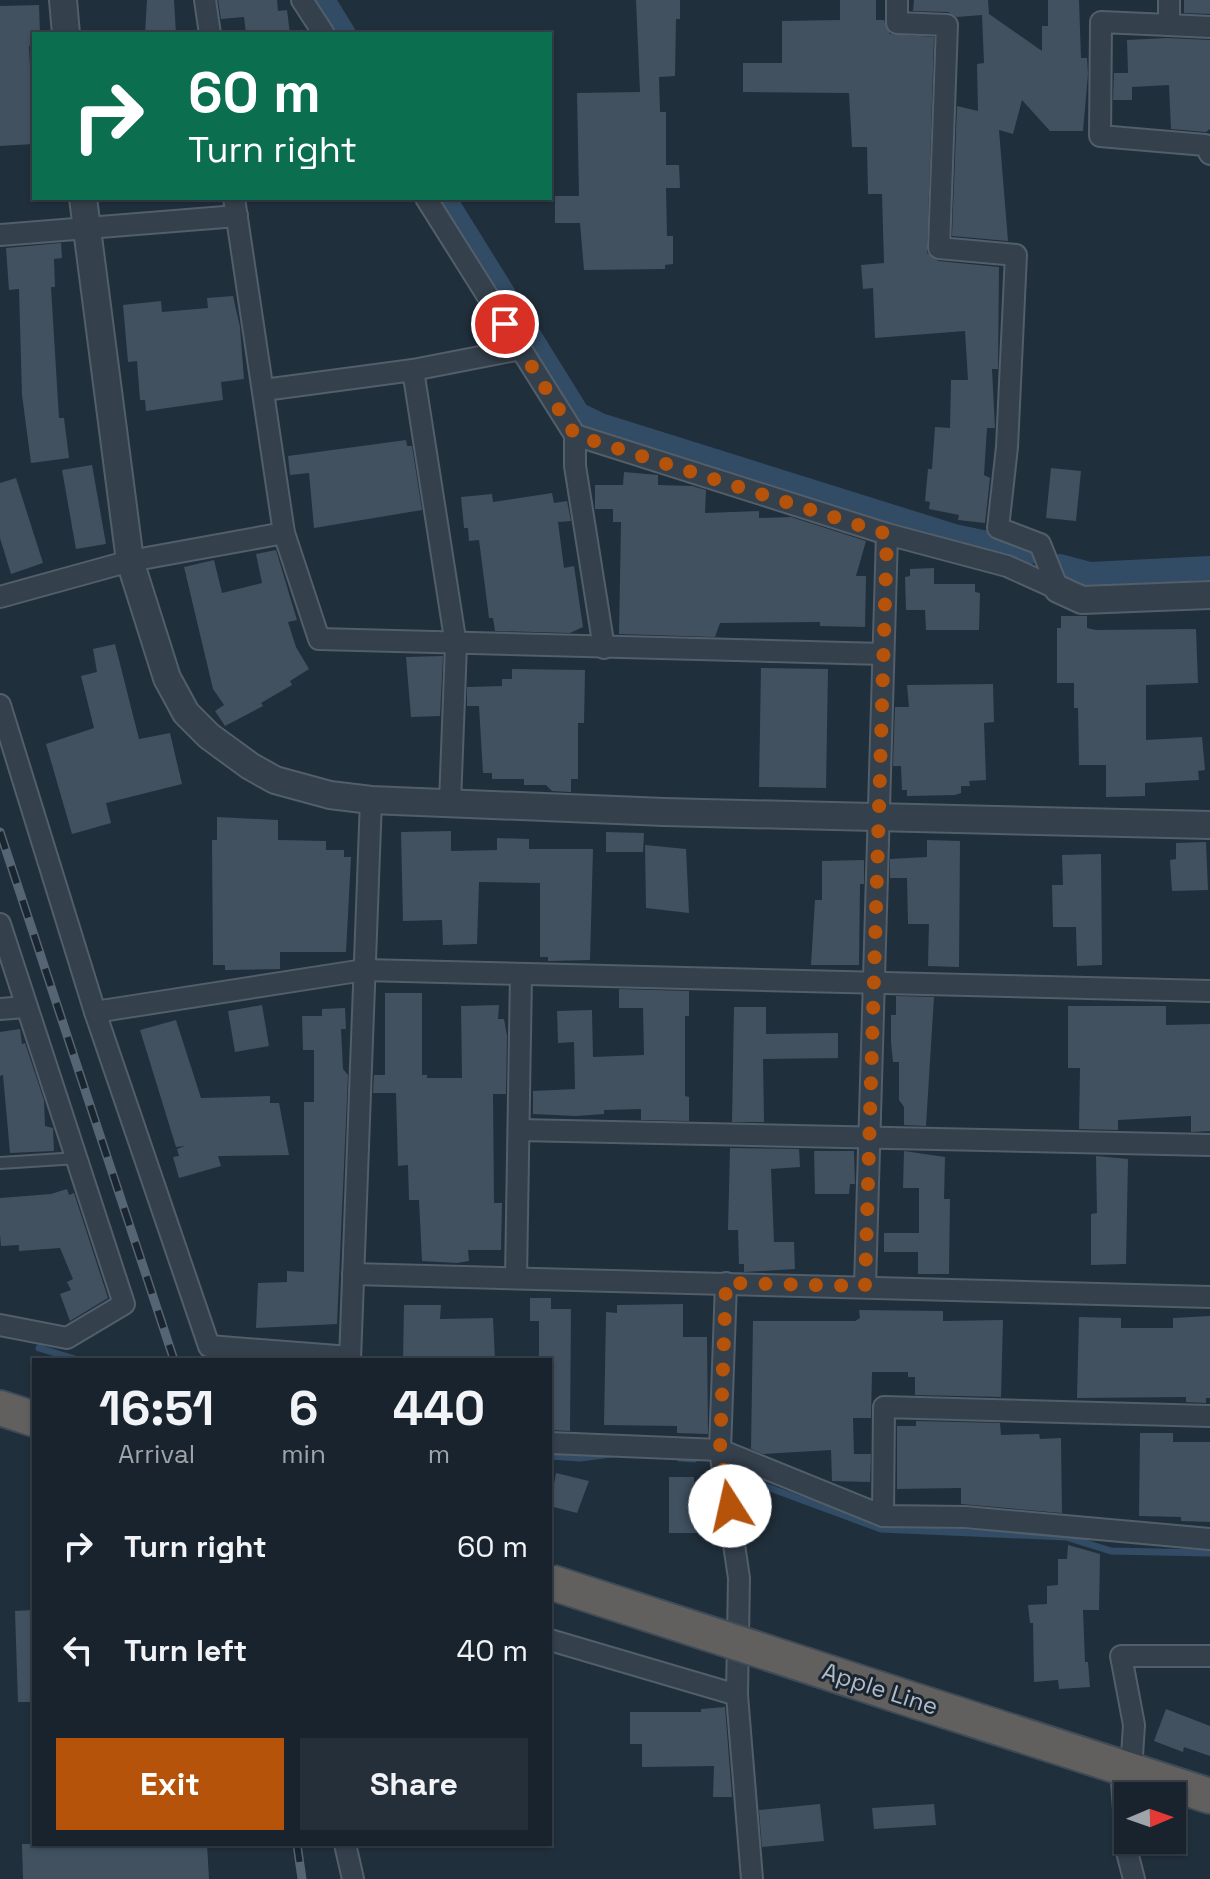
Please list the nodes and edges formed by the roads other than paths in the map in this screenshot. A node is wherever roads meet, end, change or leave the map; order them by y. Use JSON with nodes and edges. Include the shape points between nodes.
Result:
{"nodes":[{"id":1,"x":63,"y":0,"type":"edge"},
{"id":2,"x":205,"y":0,"type":"edge"},
{"id":3,"x":302,"y":0,"type":"edge"},
{"id":4,"x":897,"y":0,"type":"edge"},
{"id":5,"x":1169,"y":0,"type":"edge"},
{"id":6,"x":1169,"y":25,"type":"junction"},
{"id":7,"x":1210,"y":27,"type":"edge"},
{"id":8,"x":66,"y":32,"type":"edge"},
{"id":9,"x":210,"y":32,"type":"edge"},
{"id":10,"x":323,"y":32,"type":"edge"},
{"id":11,"x":1210,"y":154,"type":"edge"},
{"id":12,"x":83,"y":200,"type":"edge"},
{"id":13,"x":427,"y":200,"type":"edge"},
{"id":14,"x":236,"y":207,"type":"edge"},
{"id":15,"x":85,"y":226,"type":"junction"},
{"id":16,"x":0,"y":235,"type":"edge"},
{"id":17,"x":521,"y":349,"type":"junction"},
{"id":18,"x":413,"y":370,"type":"junction"},
{"id":19,"x":264,"y":390,"type":"junction"},
{"id":20,"x":575,"y":435,"type":"junction"},
{"id":21,"x":284,"y":533,"type":"junction"},
{"id":22,"x":887,"y":534,"type":"junction"},
{"id":23,"x":130,"y":561,"type":"junction"},
{"id":24,"x":1058,"y":589,"type":"junction"},
{"id":25,"x":1210,"y":595,"type":"edge"},
{"id":26,"x":0,"y":597,"type":"edge"},
{"id":27,"x":456,"y":645,"type":"junction"},
{"id":28,"x":604,"y":648,"type":"junction"},
{"id":29,"x":883,"y":654,"type":"junction"},
{"id":30,"x":0,"y":705,"type":"edge"},
{"id":31,"x":371,"y":800,"type":"junction"},
{"id":32,"x":450,"y":803,"type":"junction"},
{"id":33,"x":879,"y":816,"type":"junction"},
{"id":34,"x":1210,"y":825,"type":"edge"},
{"id":35,"x":0,"y":924,"type":"edge"},
{"id":36,"x":364,"y":970,"type":"junction"},
{"id":37,"x":521,"y":974,"type":"junction"},
{"id":38,"x":874,"y":982,"type":"junction"},
{"id":39,"x":1210,"y":991,"type":"edge"},
{"id":40,"x":25,"y":1007,"type":"junction"},
{"id":41,"x":0,"y":1009,"type":"edge"},
{"id":42,"x":95,"y":1012,"type":"junction"},
{"id":43,"x":519,"y":1130,"type":"junction"},
{"id":44,"x":869,"y":1139,"type":"junction"},
{"id":45,"x":1210,"y":1145,"type":"edge"},
{"id":46,"x":78,"y":1158,"type":"junction"},
{"id":47,"x":0,"y":1163,"type":"edge"},
{"id":48,"x":353,"y":1274,"type":"junction"},
{"id":49,"x":516,"y":1278,"type":"junction"},
{"id":50,"x":726,"y":1283,"type":"junction"},
{"id":51,"x":865,"y":1286,"type":"junction"},
{"id":52,"x":1210,"y":1297,"type":"edge"},
{"id":53,"x":0,"y":1325,"type":"edge"},
{"id":54,"x":205,"y":1353,"type":"edge"},
{"id":55,"x":350,"y":1358,"type":"edge"},
{"id":56,"x":0,"y":1408,"type":"edge"},
{"id":57,"x":1210,"y":1416,"type":"edge"},
{"id":58,"x":32,"y":1418,"type":"edge"},
{"id":59,"x":552,"y":1443,"type":"edge"},
{"id":60,"x":720,"y":1450,"type":"junction"},
{"id":61,"x":883,"y":1516,"type":"junction"},
{"id":62,"x":1210,"y":1539,"type":"edge"},
{"id":63,"x":552,"y":1583,"type":"edge"},
{"id":64,"x":552,"y":1641,"type":"edge"},
{"id":65,"x":1210,"y":1656,"type":"edge"},
{"id":66,"x":737,"y":1695,"type":"junction"},
{"id":67,"x":1126,"y":1770,"type":"junction"},
{"id":68,"x":1210,"y":1796,"type":"edge"},
{"id":69,"x":345,"y":1846,"type":"edge"},
{"id":70,"x":353,"y":1879,"type":"edge"},
{"id":71,"x":752,"y":1879,"type":"edge"},
{"id":72,"x":1134,"y":1879,"type":"edge"}],
"edges":[{"from":1,"to":8,"type":"street"},
{"from":2,"to":9,"type":"street"},
{"from":3,"to":10,"type":"street"},
{"from":4,"to":24,"type":"street","via":[[897,23],[947,25],[939,248],[1016,255],[998,528],[1040,544]]},
{"from":5,"to":6,"type":"street"},
{"from":6,"to":7,"type":"street"},
{"from":6,"to":11,"type":"street","via":[[1101,22],[1100,136],[1205,145]]},
{"from":12,"to":15,"type":"street"},
{"from":13,"to":17,"type":"street"},
{"from":14,"to":15,"type":"street"},
{"from":14,"to":19,"type":"street"},
{"from":15,"to":16,"type":"street"},
{"from":15,"to":23,"type":"street"},
{"from":17,"to":18,"type":"street"},
{"from":17,"to":20,"type":"street"},
{"from":18,"to":19,"type":"street"},
{"from":18,"to":27,"type":"street"},
{"from":19,"to":21,"type":"street"},
{"from":20,"to":22,"type":"street"},
{"from":20,"to":28,"type":"street","via":[[575,466]]},
{"from":21,"to":23,"type":"street"},
{"from":21,"to":27,"type":"street","via":[[319,639]]},
{"from":22,"to":24,"type":"street","via":[[1007,566]]},
{"from":22,"to":29,"type":"street"},
{"from":23,"to":26,"type":"street"},
{"from":23,"to":31,"type":"street","via":[[167,678],[186,713],[209,736],[275,780]]},
{"from":24,"to":25,"type":"street","via":[[1082,600]]},
{"from":27,"to":28,"type":"street"},
{"from":27,"to":32,"type":"street"},
{"from":28,"to":29,"type":"street"},
{"from":29,"to":33,"type":"street"},
{"from":30,"to":42,"type":"street"},
{"from":31,"to":32,"type":"street"},
{"from":31,"to":36,"type":"street"},
{"from":32,"to":33,"type":"street"},
{"from":33,"to":34,"type":"street"},
{"from":33,"to":38,"type":"street"},
{"from":35,"to":40,"type":"street"},
{"from":36,"to":37,"type":"street"},
{"from":36,"to":42,"type":"street"},
{"from":36,"to":48,"type":"street"},
{"from":37,"to":38,"type":"street"},
{"from":37,"to":43,"type":"street"},
{"from":38,"to":39,"type":"street"},
{"from":38,"to":44,"type":"street"},
{"from":40,"to":41,"type":"street"},
{"from":40,"to":46,"type":"street"},
{"from":42,"to":54,"type":"street"},
{"from":43,"to":44,"type":"street"},
{"from":43,"to":49,"type":"street"},
{"from":44,"to":45,"type":"street"},
{"from":44,"to":51,"type":"street"},
{"from":46,"to":47,"type":"lane"},
{"from":46,"to":53,"type":"street","via":[[124,1304],[67,1338]]},
{"from":48,"to":49,"type":"street"},
{"from":48,"to":55,"type":"street"},
{"from":49,"to":50,"type":"street"},
{"from":50,"to":51,"type":"street"},
{"from":50,"to":60,"type":"street"},
{"from":51,"to":52,"type":"street"},
{"from":54,"to":55,"type":"street"},
{"from":56,"to":58,"type":"highway"},
{"from":57,"to":61,"type":"street","via":[[884,1407]]},
{"from":59,"to":60,"type":"street"},
{"from":60,"to":61,"type":"street"},
{"from":60,"to":66,"type":"street","via":[[739,1578]]},
{"from":61,"to":62,"type":"street","via":[[965,1517]]},
{"from":63,"to":67,"type":"highway","name":"Apple Line","bridge":true},
{"from":64,"to":66,"type":"street"},
{"from":65,"to":67,"type":"street","via":[[1121,1656],[1134,1725]]},
{"from":66,"to":71,"type":"street"},
{"from":67,"to":68,"type":"highway","name":"Apple Line"},
{"from":67,"to":72,"type":"street","via":[[1127,1852]]},
{"from":69,"to":70,"type":"street"}]}
